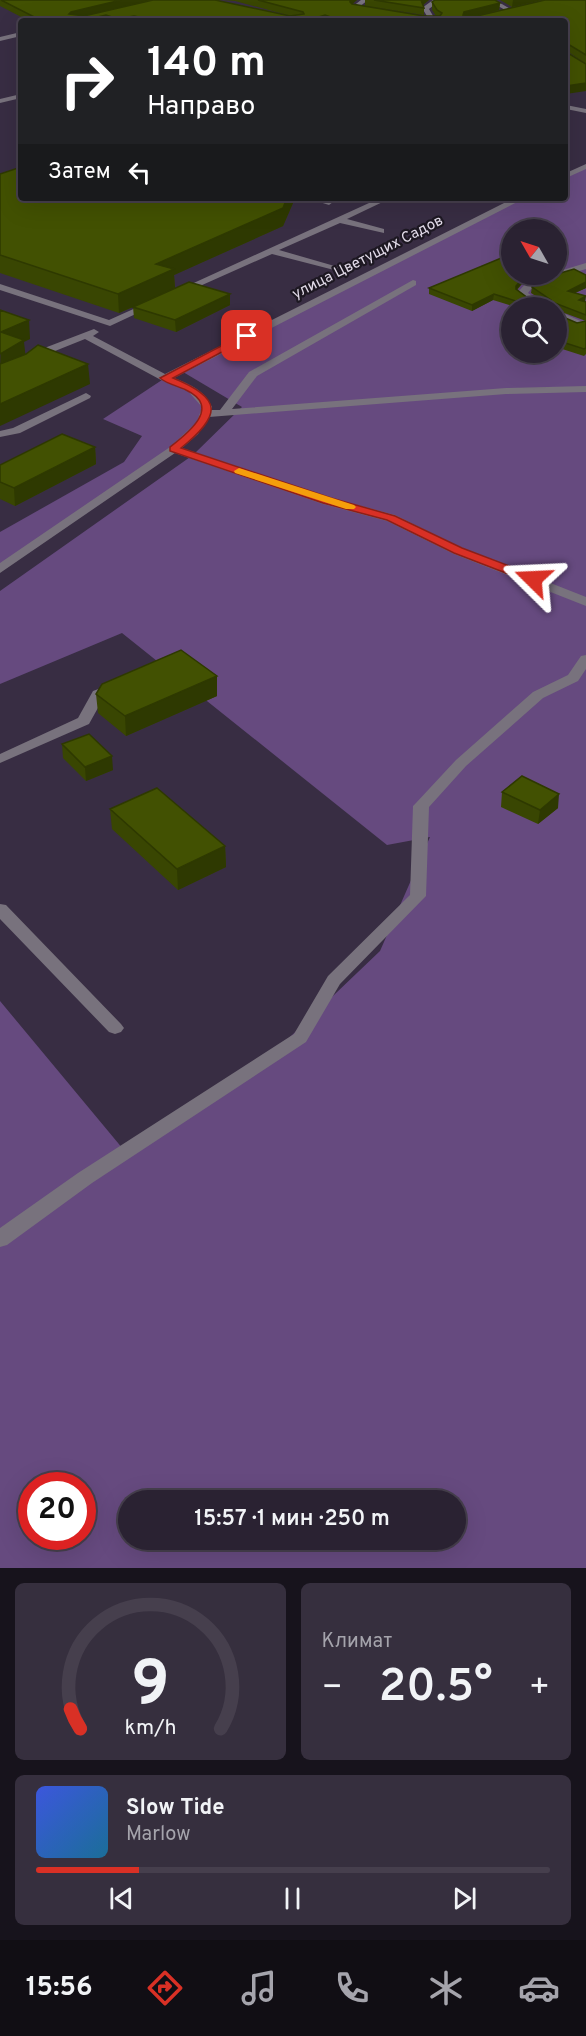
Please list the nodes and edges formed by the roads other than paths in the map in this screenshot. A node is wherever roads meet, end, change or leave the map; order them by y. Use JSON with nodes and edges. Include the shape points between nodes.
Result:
{"nodes":[{"id":1,"x":365,"y":0,"type":"edge"},
{"id":2,"x":437,"y":0,"type":"edge"},
{"id":3,"x":490,"y":0,"type":"edge"},
{"id":4,"x":521,"y":9,"type":"edge"},
{"id":5,"x":511,"y":11,"type":"junction"},
{"id":6,"x":379,"y":12,"type":"edge"},
{"id":7,"x":500,"y":14,"type":"edge"},
{"id":8,"x":433,"y":18,"type":"edge"},
{"id":9,"x":18,"y":35,"type":"edge"},
{"id":10,"x":0,"y":39,"type":"edge"},
{"id":11,"x":18,"y":97,"type":"edge"},
{"id":12,"x":0,"y":101,"type":"edge"},
{"id":13,"x":568,"y":106,"type":"edge"},
{"id":14,"x":586,"y":111,"type":"edge"},
{"id":15,"x":586,"y":166,"type":"edge"},
{"id":16,"x":568,"y":175,"type":"edge"},
{"id":17,"x":324,"y":201,"type":"edge"},
{"id":18,"x":381,"y":201,"type":"edge"},
{"id":19,"x":515,"y":201,"type":"edge"},
{"id":20,"x":329,"y":202,"type":"dead end"},
{"id":21,"x":340,"y":220,"type":"junction"},
{"id":22,"x":381,"y":231,"type":"dead end"},
{"id":23,"x":273,"y":251,"type":"junction"},
{"id":24,"x":586,"y":266,"type":"edge"},
{"id":25,"x":335,"y":269,"type":"dead end"},
{"id":26,"x":413,"y":283,"type":"dead end"},
{"id":27,"x":0,"y":287,"type":"edge"},
{"id":28,"x":529,"y":297,"type":"edge"},
{"id":29,"x":567,"y":318,"type":"edge"},
{"id":30,"x":110,"y":323,"type":"junction"},
{"id":31,"x":584,"y":326,"type":"edge"},
{"id":32,"x":86,"y":336,"type":"junction"},
{"id":33,"x":165,"y":378,"type":"junction"},
{"id":34,"x":0,"y":381,"type":"edge"},
{"id":35,"x":586,"y":389,"type":"edge"},
{"id":36,"x":86,"y":396,"type":"dead end"},
{"id":37,"x":223,"y":413,"type":"junction"},
{"id":38,"x":206,"y":414,"type":"junction"},
{"id":39,"x":0,"y":434,"type":"edge"},
{"id":40,"x":174,"y":449,"type":"junction"},
{"id":41,"x":0,"y":569,"type":"edge"},
{"id":42,"x":586,"y":602,"type":"edge"},
{"id":43,"x":586,"y":660,"type":"edge"},
{"id":44,"x":125,"y":683,"type":"edge"},
{"id":45,"x":0,"y":759,"type":"edge"},
{"id":46,"x":0,"y":909,"type":"edge"},
{"id":47,"x":115,"y":1028,"type":"dead end"},
{"id":48,"x":0,"y":1239,"type":"edge"}],
"edges":[{"from":1,"to":6,"type":"street","via":[[354,8]]},
{"from":2,"to":8,"type":"street","via":[[425,8]]},
{"from":3,"to":5,"type":"street"},
{"from":4,"to":5,"type":"street"},
{"from":5,"to":7,"type":"street"},
{"from":9,"to":10,"type":"street"},
{"from":11,"to":12,"type":"street"},
{"from":13,"to":14,"type":"street"},
{"from":15,"to":16,"type":"street"},
{"from":17,"to":20,"type":"street"},
{"from":18,"to":21,"type":"street"},
{"from":19,"to":33,"type":"street","name":"улица Цветущих Садов"},
{"from":21,"to":22,"type":"street"},
{"from":21,"to":23,"type":"street"},
{"from":23,"to":25,"type":"street"},
{"from":23,"to":30,"type":"street"},
{"from":24,"to":28,"type":"street","via":[[532,282],[522,292]]},
{"from":26,"to":37,"type":"street","via":[[253,374]]},
{"from":27,"to":30,"type":"street"},
{"from":29,"to":31,"type":"street"},
{"from":30,"to":32,"type":"street"},
{"from":32,"to":33,"type":"street"},
{"from":32,"to":34,"type":"street","via":[[51,349]]},
{"from":33,"to":38,"type":"street","via":[[192,389],[204,399]]},
{"from":35,"to":37,"type":"street","via":[[506,391]]},
{"from":36,"to":39,"type":"street","via":[[16,431]]},
{"from":37,"to":38,"type":"street"},
{"from":38,"to":40,"type":"street","via":[[194,432]]},
{"from":40,"to":41,"type":"street"},
{"from":40,"to":42,"type":"street","via":[[327,501],[391,518],[458,551]]},
{"from":43,"to":48,"type":"street","via":[[573,678],[538,695],[469,755],[421,806],[418,896],[334,980],[300,1038],[85,1178]]},
{"from":44,"to":45,"type":"street","via":[[98,694],[84,721]]},
{"from":46,"to":47,"type":"street"}]}
